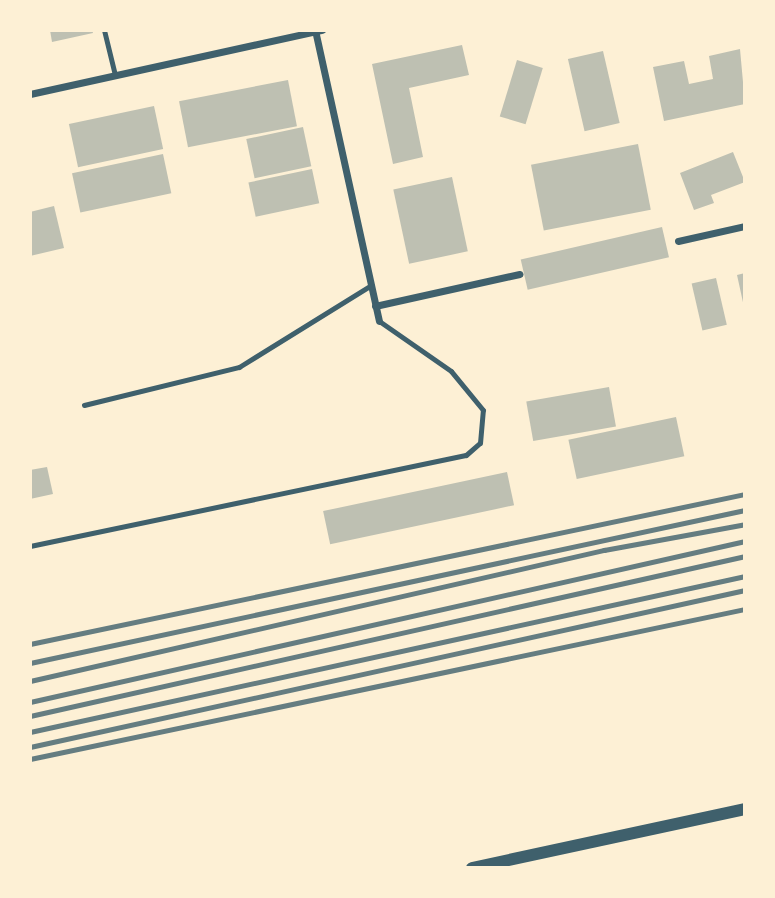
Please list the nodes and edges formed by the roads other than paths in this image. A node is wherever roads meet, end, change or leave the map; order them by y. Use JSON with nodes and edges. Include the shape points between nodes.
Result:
{"nodes":[{"id":1,"x":104,"y":30,"type":"edge"},
{"id":2,"x":317,"y":30,"type":"edge"},
{"id":3,"x":115,"y":75,"type":"junction"},
{"id":4,"x":30,"y":94,"type":"edge"},
{"id":5,"x":745,"y":226,"type":"edge"},
{"id":6,"x":678,"y":241,"type":"dead end"},
{"id":7,"x":519,"y":274,"type":"dead end"},
{"id":8,"x":371,"y":285,"type":"junction"},
{"id":9,"x":375,"y":306,"type":"junction"},
{"id":10,"x":379,"y":321,"type":"joint"},
{"id":11,"x":84,"y":405,"type":"dead end"},
{"id":12,"x":30,"y":546,"type":"edge"},
{"id":13,"x":745,"y":809,"type":"edge"},
{"id":14,"x":472,"y":868,"type":"edge"}],
"edges":[{"from":1,"to":3,"type":"lane"},
{"from":2,"to":3,"type":"street"},
{"from":2,"to":8,"type":"street"},
{"from":3,"to":4,"type":"street"},
{"from":5,"to":6,"type":"street"},
{"from":7,"to":9,"type":"street"},
{"from":8,"to":9,"type":"street"},
{"from":8,"to":11,"type":"lane","via":[[239,367]]},
{"from":9,"to":10,"type":"street"},
{"from":10,"to":12,"type":"lane","via":[[451,371],[483,410],[480,443],[466,455]]},
{"from":13,"to":14,"type":"street"}]}
